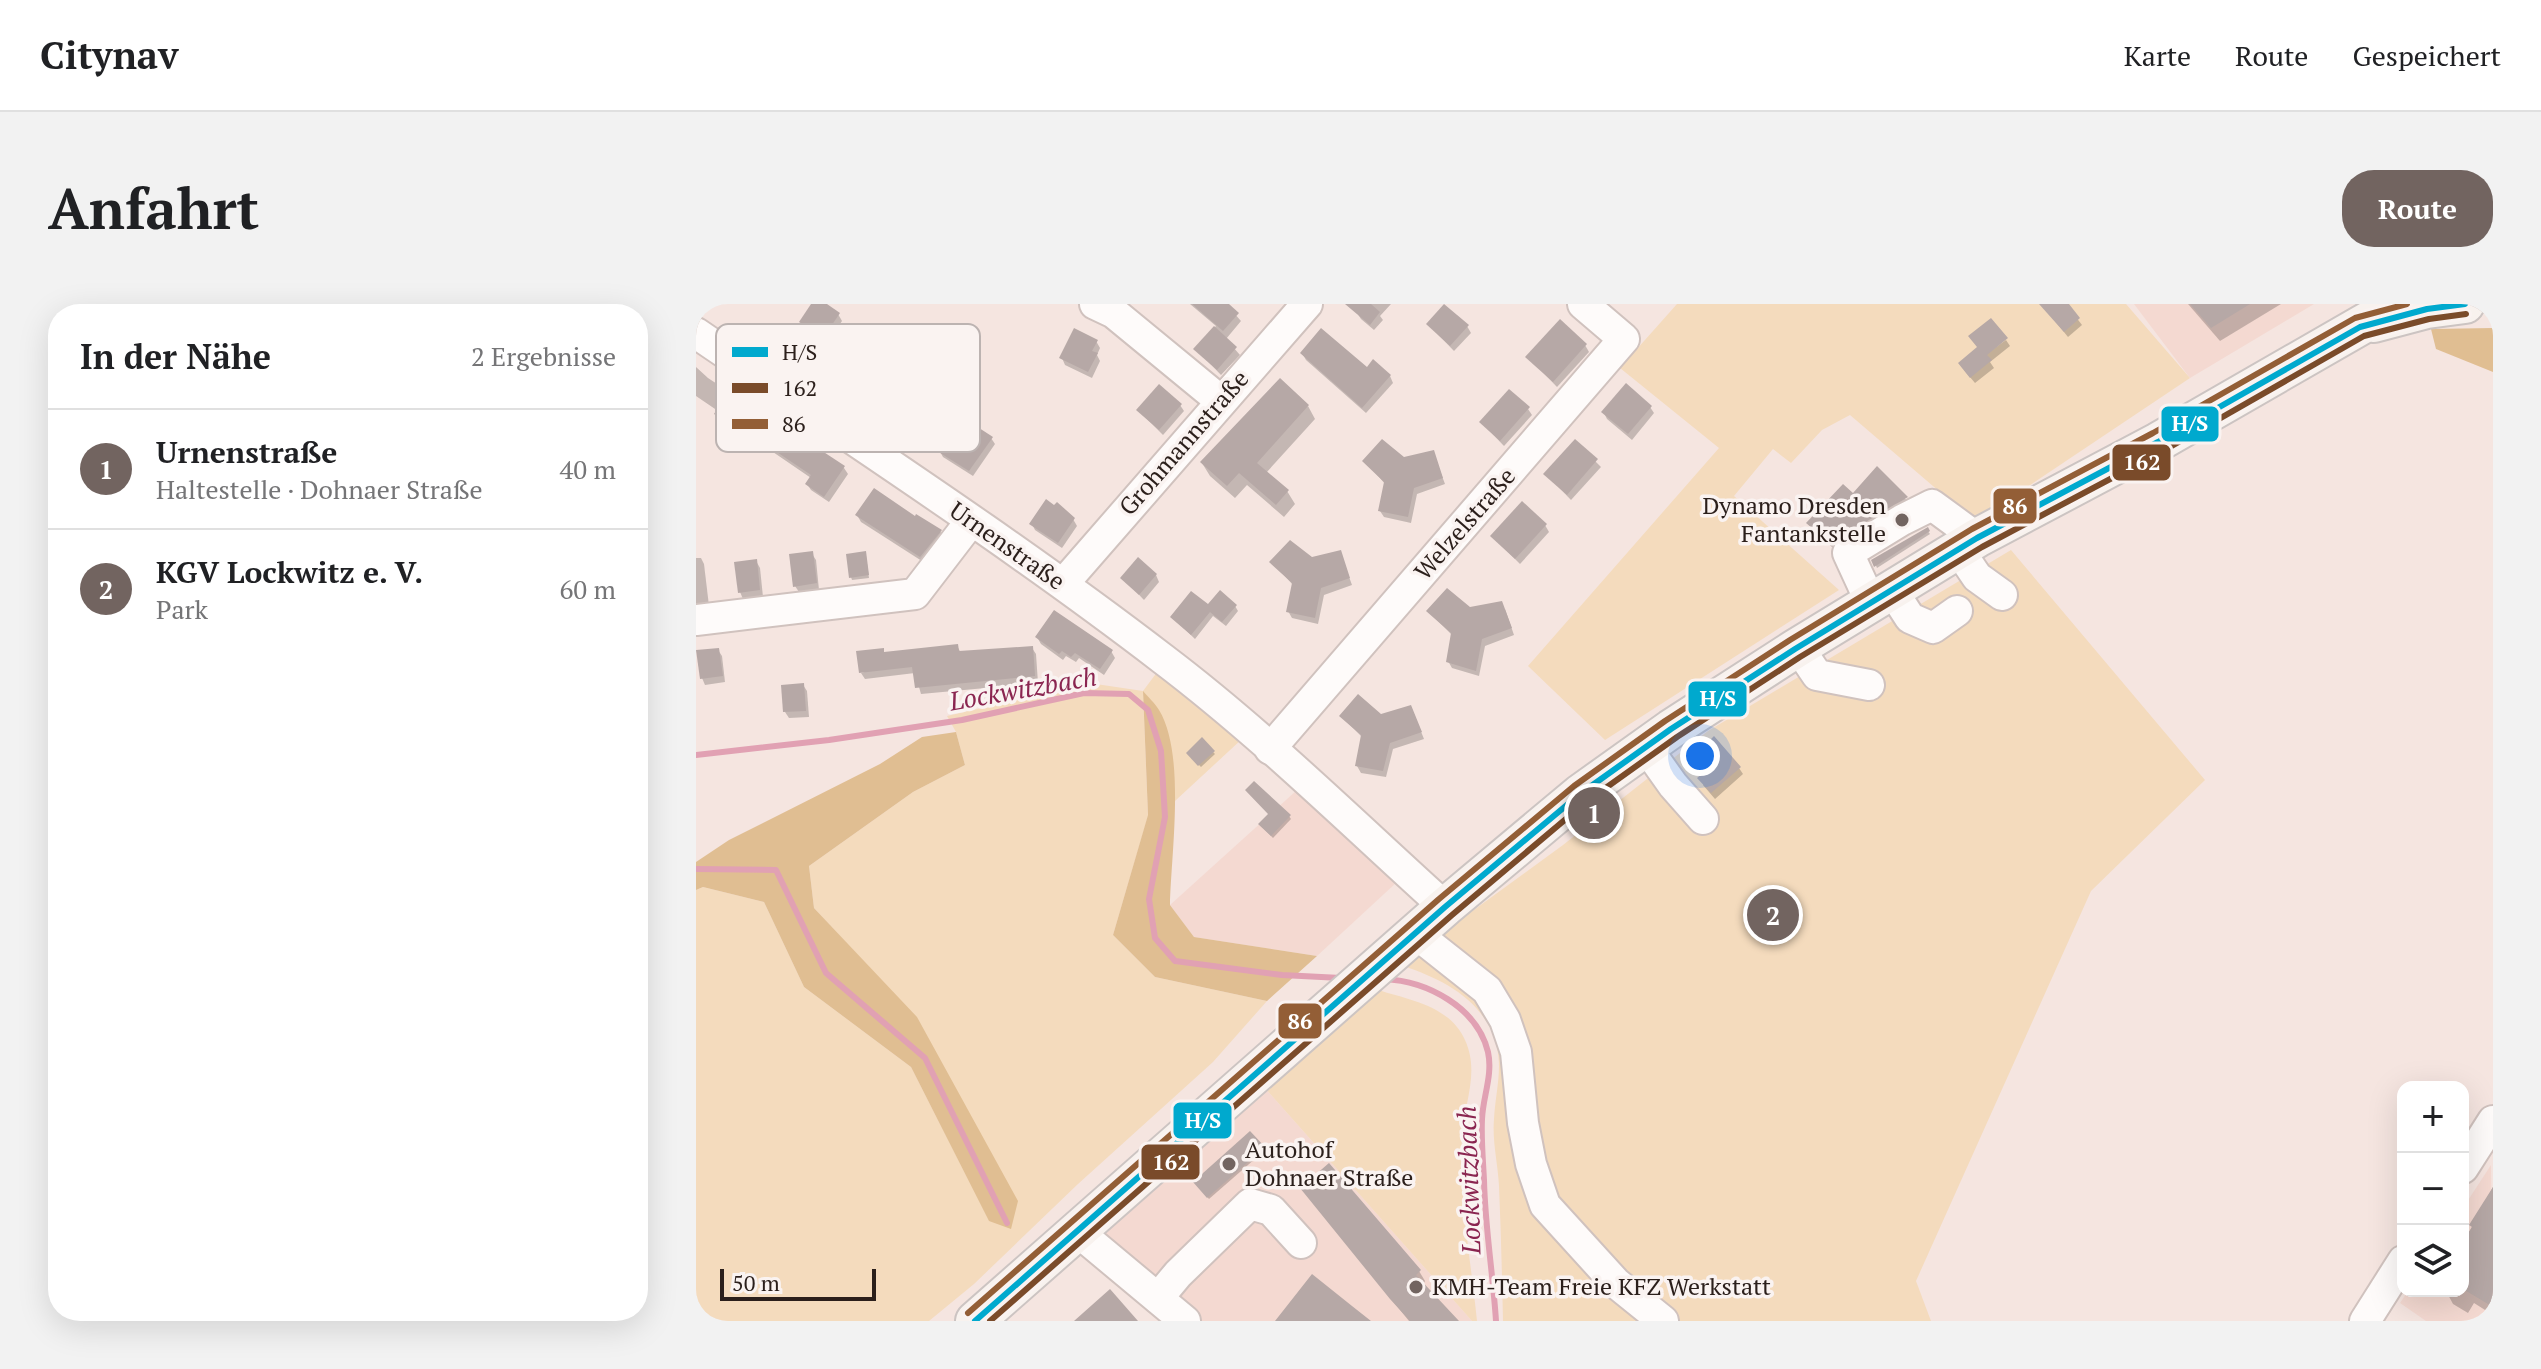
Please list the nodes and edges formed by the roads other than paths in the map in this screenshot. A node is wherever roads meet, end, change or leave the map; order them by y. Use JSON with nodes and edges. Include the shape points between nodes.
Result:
{"nodes":[{"id":1,"x":1095,"y":304,"type":"edge"},
{"id":2,"x":1307,"y":304,"type":"edge"},
{"id":3,"x":1583,"y":304,"type":"edge"},
{"id":4,"x":2398,"y":304,"type":"edge"},
{"id":5,"x":2465,"y":304,"type":"edge"},
{"id":6,"x":2360,"y":327,"type":"junction"},
{"id":7,"x":696,"y":333,"type":"edge"},
{"id":8,"x":716,"y":347,"type":"edge"},
{"id":9,"x":1221,"y":401,"type":"junction"},
{"id":10,"x":870,"y":452,"type":"edge"},
{"id":11,"x":971,"y":521,"type":"junction"},
{"id":12,"x":1968,"y":544,"type":"junction"},
{"id":13,"x":1063,"y":584,"type":"junction"},
{"id":14,"x":2002,"y":595,"type":"dead end"},
{"id":15,"x":1881,"y":597,"type":"junction"},
{"id":16,"x":1957,"y":611,"type":"dead end"},
{"id":17,"x":696,"y":620,"type":"edge"},
{"id":18,"x":1798,"y":647,"type":"junction"},
{"id":19,"x":1869,"y":685,"type":"dead end"},
{"id":20,"x":1646,"y":747,"type":"junction"},
{"id":21,"x":1270,"y":749,"type":"junction"},
{"id":22,"x":1703,"y":819,"type":"dead end"},
{"id":23,"x":1445,"y":907,"type":"junction"},
{"id":24,"x":1412,"y":936,"type":"junction"},
{"id":25,"x":2493,"y":1121,"type":"edge"},
{"id":26,"x":2469,"y":1159,"type":"edge"},
{"id":27,"x":1077,"y":1231,"type":"junction"},
{"id":28,"x":1301,"y":1243,"type":"dead end"},
{"id":29,"x":2397,"y":1274,"type":"edge"},
{"id":30,"x":1158,"y":1298,"type":"junction"},
{"id":31,"x":2377,"y":1317,"type":"edge"},
{"id":32,"x":975,"y":1321,"type":"edge"},
{"id":33,"x":1185,"y":1321,"type":"edge"},
{"id":34,"x":1663,"y":1321,"type":"edge"}],
"edges":[{"from":1,"to":9,"type":"street","via":[[1114,313]]},
{"from":2,"to":9,"type":"street","name":"Grohmannstraße"},
{"from":3,"to":21,"type":"street","name":"Welzelstraße","via":[[1624,339]]},
{"from":4,"to":6,"type":"main road"},
{"from":5,"to":6,"type":"main road"},
{"from":6,"to":12,"type":"main road"},
{"from":7,"to":8,"type":"street","name":"Urnenstraße"},
{"from":9,"to":13,"type":"street","name":"Grohmannstraße"},
{"from":10,"to":11,"type":"street","name":"Urnenstraße"},
{"from":11,"to":13,"type":"street","name":"Urnenstraße"},
{"from":11,"to":17,"type":"street","via":[[915,594]]},
{"from":12,"to":14,"type":"street","via":[[1977,577]]},
{"from":12,"to":15,"type":"main road"},
{"from":12,"to":15,"type":"street","via":[[1932,505],[1848,553]]},
{"from":13,"to":21,"type":"street","name":"Urnenstraße"},
{"from":15,"to":16,"type":"street","via":[[1933,628]]},
{"from":15,"to":18,"type":"main road"},
{"from":18,"to":19,"type":"street","via":[[1817,675]]},
{"from":18,"to":20,"type":"main road"},
{"from":20,"to":22,"type":"street"},
{"from":20,"to":23,"type":"main road","via":[[1580,794]]},
{"from":21,"to":23,"type":"street","name":"Urnenstraße"},
{"from":23,"to":24,"type":"main road"},
{"from":24,"to":27,"type":"main road"},
{"from":24,"to":34,"type":"street","via":[[1487,990],[1505,1020],[1516,1052],[1531,1164],[1545,1205],[1616,1283]]},
{"from":25,"to":26,"type":"street"},
{"from":27,"to":30,"type":"street"},
{"from":27,"to":32,"type":"main road"},
{"from":28,"to":30,"type":"street","via":[[1271,1210],[1250,1204]]},
{"from":29,"to":31,"type":"street"},
{"from":30,"to":33,"type":"street"}]}
